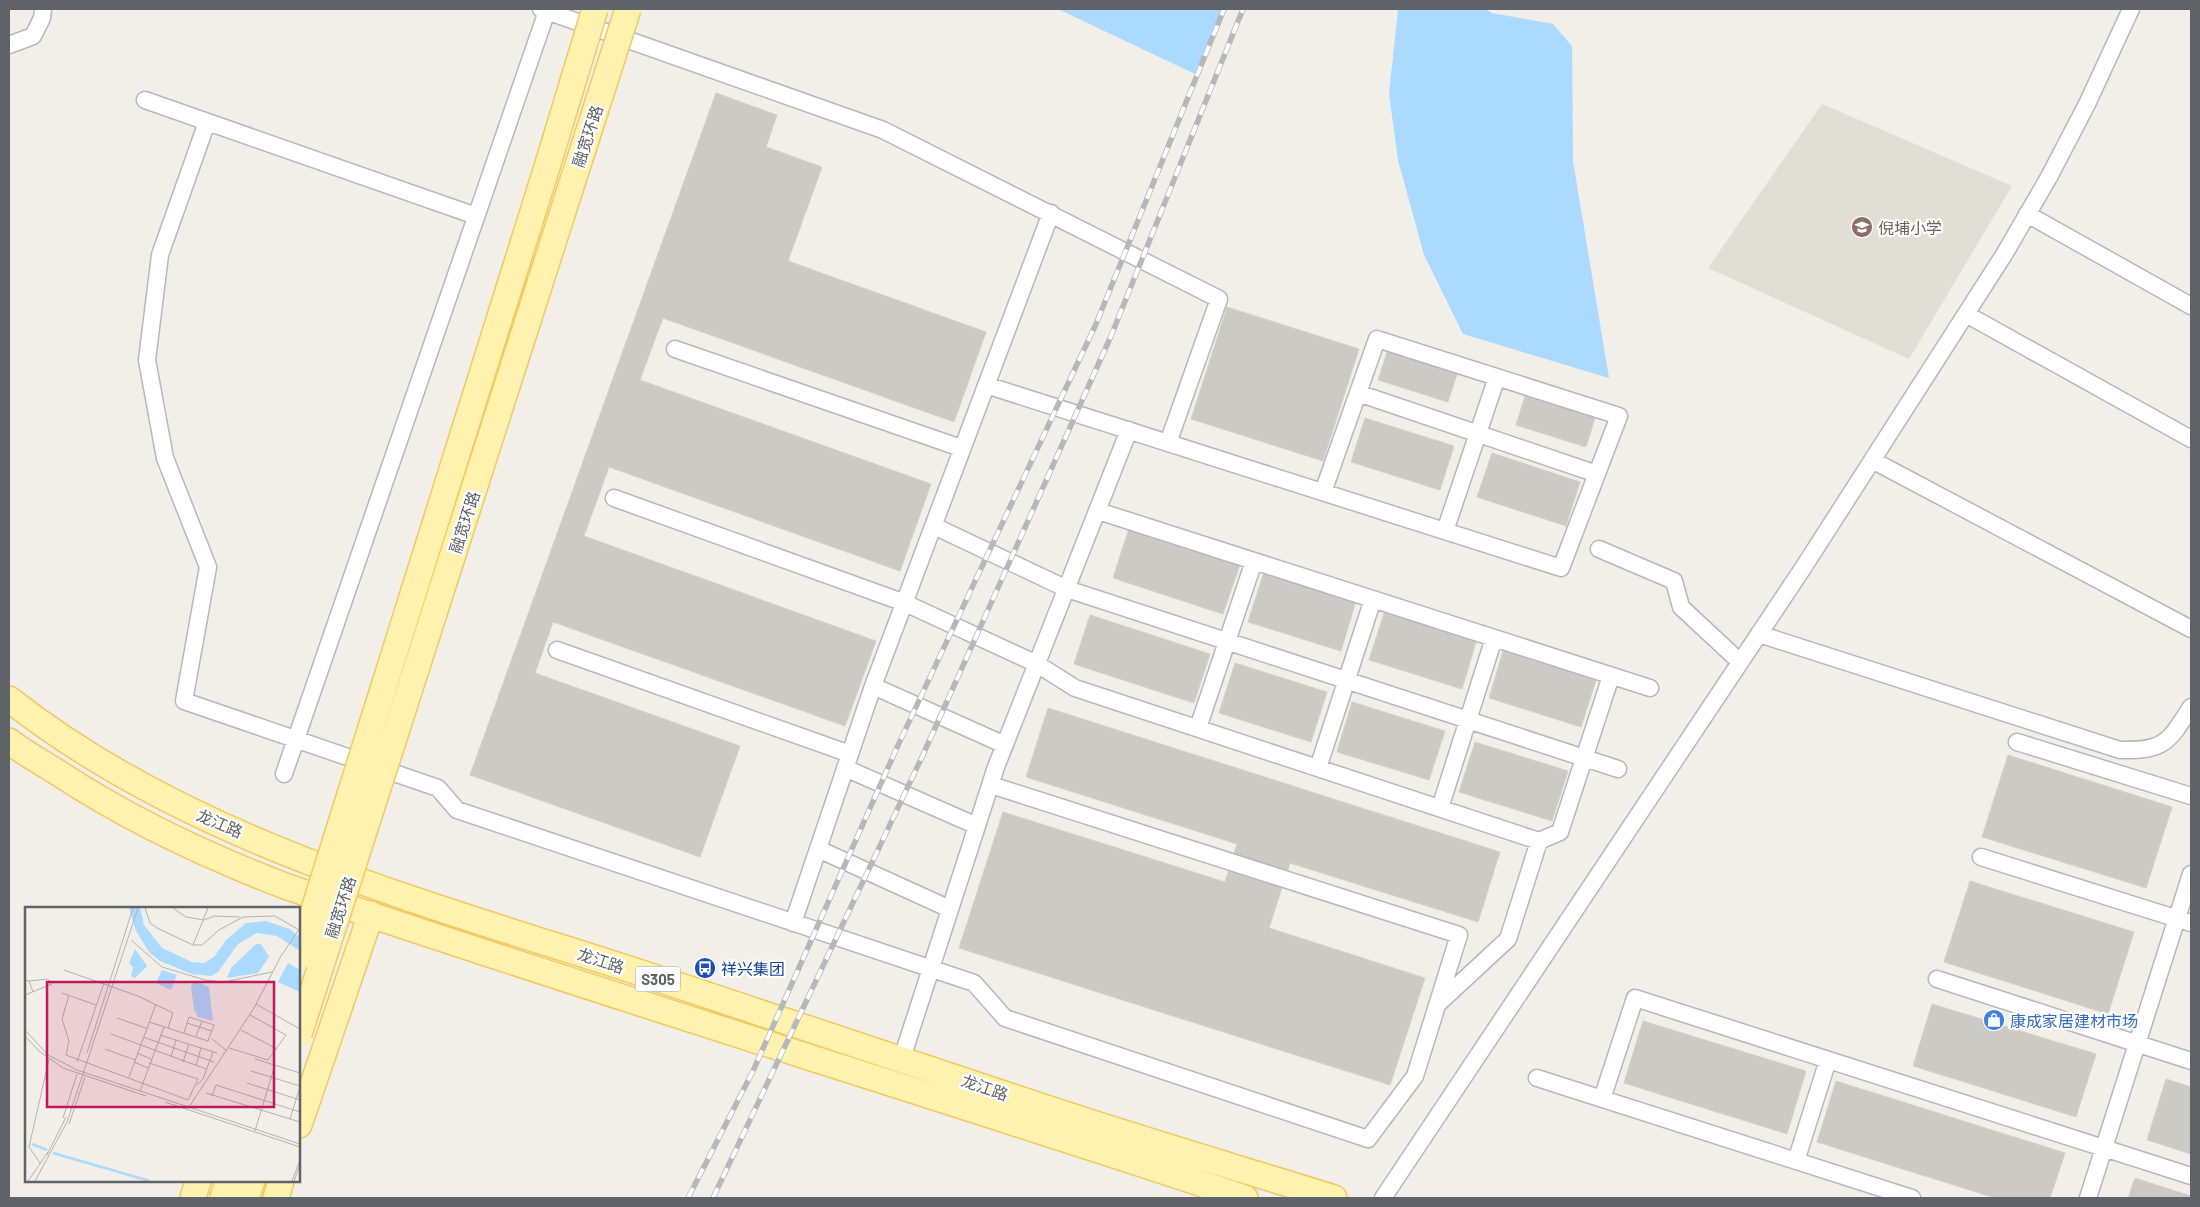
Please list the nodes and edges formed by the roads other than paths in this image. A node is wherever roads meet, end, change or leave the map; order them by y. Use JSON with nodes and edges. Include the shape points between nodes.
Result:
{"nodes":[{"id":1,"x":43,"y":9,"type":"edge"},
{"id":2,"x":595,"y":9,"type":"edge"},
{"id":3,"x":628,"y":9,"type":"edge"},
{"id":4,"x":2131,"y":9,"type":"edge"},
{"id":5,"x":544,"y":10,"type":"edge"},
{"id":6,"x":9,"y":45,"type":"edge"},
{"id":7,"x":145,"y":100,"type":"dead end"},
{"id":8,"x":207,"y":122,"type":"junction"},
{"id":9,"x":1051,"y":214,"type":"junction"},
{"id":10,"x":2027,"y":214,"type":"junction"},
{"id":11,"x":476,"y":216,"type":"junction"},
{"id":12,"x":2191,"y":306,"type":"edge"},
{"id":13,"x":1966,"y":314,"type":"junction"},
{"id":14,"x":675,"y":348,"type":"dead end"},
{"id":15,"x":1497,"y":377,"type":"junction"},
{"id":16,"x":986,"y":386,"type":"junction"},
{"id":17,"x":1358,"y":394,"type":"junction"},
{"id":18,"x":1129,"y":430,"type":"junction"},
{"id":19,"x":1478,"y":434,"type":"junction"},
{"id":20,"x":2191,"y":439,"type":"edge"},
{"id":21,"x":1168,"y":442,"type":"junction"},
{"id":22,"x":961,"y":448,"type":"junction"},
{"id":23,"x":1872,"y":460,"type":"junction"},
{"id":24,"x":1597,"y":474,"type":"junction"},
{"id":25,"x":1323,"y":492,"type":"junction"},
{"id":26,"x":614,"y":498,"type":"dead end"},
{"id":27,"x":1098,"y":510,"type":"junction"},
{"id":28,"x":934,"y":526,"type":"junction"},
{"id":29,"x":1445,"y":531,"type":"junction"},
{"id":30,"x":1599,"y":549,"type":"dead end"},
{"id":31,"x":1254,"y":561,"type":"junction"},
{"id":32,"x":1067,"y":589,"type":"junction"},
{"id":33,"x":1373,"y":599,"type":"junction"},
{"id":34,"x":905,"y":603,"type":"junction"},
{"id":35,"x":2191,"y":629,"type":"edge"},
{"id":36,"x":1759,"y":634,"type":"junction"},
{"id":37,"x":1494,"y":638,"type":"junction"},
{"id":38,"x":1227,"y":641,"type":"junction"},
{"id":39,"x":557,"y":650,"type":"dead end"},
{"id":40,"x":1740,"y":662,"type":"junction"},
{"id":41,"x":1037,"y":664,"type":"junction"},
{"id":42,"x":1611,"y":676,"type":"junction"},
{"id":43,"x":1346,"y":680,"type":"junction"},
{"id":44,"x":873,"y":686,"type":"junction"},
{"id":45,"x":1650,"y":688,"type":"dead end"},
{"id":46,"x":9,"y":699,"type":"edge"},
{"id":47,"x":2191,"y":707,"type":"edge"},
{"id":48,"x":1468,"y":720,"type":"junction"},
{"id":49,"x":1198,"y":728,"type":"junction"},
{"id":50,"x":296,"y":739,"type":"junction"},
{"id":51,"x":2018,"y":742,"type":"dead end"},
{"id":52,"x":1005,"y":746,"type":"junction"},
{"id":53,"x":11,"y":748,"type":"edge"},
{"id":54,"x":1584,"y":758,"type":"junction"},
{"id":55,"x":848,"y":761,"type":"junction"},
{"id":56,"x":1318,"y":768,"type":"junction"},
{"id":57,"x":1618,"y":769,"type":"dead end"},
{"id":58,"x":284,"y":774,"type":"dead end"},
{"id":59,"x":991,"y":785,"type":"junction"},
{"id":60,"x":2191,"y":796,"type":"edge"},
{"id":61,"x":1440,"y":808,"type":"junction"},
{"id":62,"x":977,"y":826,"type":"junction"},
{"id":63,"x":1539,"y":841,"type":"junction"},
{"id":64,"x":818,"y":849,"type":"junction"},
{"id":65,"x":1981,"y":857,"type":"dead end"},
{"id":66,"x":2191,"y":874,"type":"edge"},
{"id":67,"x":290,"y":898,"type":"edge"},
{"id":68,"x":950,"y":910,"type":"junction"},
{"id":69,"x":371,"y":914,"type":"junction"},
{"id":70,"x":2184,"y":921,"type":"edge"},
{"id":71,"x":793,"y":923,"type":"junction"},
{"id":72,"x":300,"y":954,"type":"edge"},
{"id":73,"x":931,"y":969,"type":"junction"},
{"id":74,"x":1937,"y":979,"type":"dead end"},
{"id":75,"x":1438,"y":1004,"type":"junction"},
{"id":76,"x":300,"y":1031,"type":"edge"},
{"id":77,"x":2137,"y":1043,"type":"junction"},
{"id":78,"x":902,"y":1058,"type":"junction"},
{"id":79,"x":1828,"y":1060,"type":"junction"},
{"id":80,"x":2191,"y":1061,"type":"edge"},
{"id":81,"x":1537,"y":1078,"type":"dead end"},
{"id":82,"x":1602,"y":1099,"type":"junction"},
{"id":83,"x":300,"y":1122,"type":"edge"},
{"id":84,"x":2104,"y":1148,"type":"junction"},
{"id":85,"x":1796,"y":1161,"type":"junction"},
{"id":86,"x":2191,"y":1176,"type":"edge"},
{"id":87,"x":198,"y":1182,"type":"edge"},
{"id":88,"x":228,"y":1182,"type":"edge"},
{"id":89,"x":252,"y":1182,"type":"edge"},
{"id":90,"x":281,"y":1182,"type":"edge"},
{"id":91,"x":193,"y":1198,"type":"edge"},
{"id":92,"x":223,"y":1198,"type":"edge"},
{"id":93,"x":246,"y":1198,"type":"edge"},
{"id":94,"x":276,"y":1198,"type":"edge"},
{"id":95,"x":1245,"y":1198,"type":"edge"},
{"id":96,"x":1334,"y":1198,"type":"edge"},
{"id":97,"x":1383,"y":1198,"type":"edge"},
{"id":98,"x":1912,"y":1198,"type":"edge"},
{"id":99,"x":2088,"y":1198,"type":"edge"}],
"edges":[{"from":1,"to":6,"type":"street","via":[[33,36]]},
{"from":2,"to":72,"type":"main road","name":"融宽环路","bridge":true},
{"from":3,"to":76,"type":"main road","name":"融宽环路","bridge":true},
{"from":4,"to":10,"type":"street","via":[[2087,104]]},
{"from":5,"to":9,"type":"street","via":[[884,130]]},
{"from":5,"to":11,"type":"street"},
{"from":7,"to":8,"type":"street"},
{"from":8,"to":11,"type":"street"},
{"from":8,"to":50,"type":"street","via":[[160,256],[147,360],[165,458],[208,567],[184,701]]},
{"from":9,"to":16,"type":"street"},
{"from":9,"to":21,"type":"street","via":[[1219,300]]},
{"from":10,"to":12,"type":"street"},
{"from":10,"to":13,"type":"street"},
{"from":11,"to":50,"type":"street"},
{"from":13,"to":20,"type":"street"},
{"from":13,"to":23,"type":"street"},
{"from":14,"to":22,"type":"street"},
{"from":15,"to":17,"type":"street","via":[[1377,339]]},
{"from":15,"to":19,"type":"street"},
{"from":15,"to":24,"type":"street","via":[[1619,416]]},
{"from":16,"to":18,"type":"street"},
{"from":16,"to":22,"type":"street"},
{"from":17,"to":19,"type":"street"},
{"from":17,"to":25,"type":"street"},
{"from":18,"to":21,"type":"street"},
{"from":18,"to":27,"type":"street"},
{"from":19,"to":24,"type":"street"},
{"from":19,"to":29,"type":"street"},
{"from":21,"to":25,"type":"street"},
{"from":22,"to":28,"type":"street"},
{"from":23,"to":35,"type":"street"},
{"from":23,"to":36,"type":"street"},
{"from":24,"to":29,"type":"street","via":[[1562,568]]},
{"from":25,"to":29,"type":"street"},
{"from":26,"to":34,"type":"street"},
{"from":27,"to":31,"type":"street"},
{"from":27,"to":32,"type":"street"},
{"from":28,"to":32,"type":"street"},
{"from":28,"to":34,"type":"street"},
{"from":30,"to":40,"type":"street","via":[[1674,581],[1681,607]]},
{"from":31,"to":33,"type":"street"},
{"from":31,"to":38,"type":"street"},
{"from":32,"to":38,"type":"street"},
{"from":32,"to":41,"type":"street"},
{"from":33,"to":37,"type":"street"},
{"from":33,"to":43,"type":"street"},
{"from":34,"to":41,"type":"street"},
{"from":34,"to":44,"type":"street"},
{"from":36,"to":40,"type":"street"},
{"from":36,"to":47,"type":"street","via":[[2120,750],[2144,751],[2160,746],[2173,735]]},
{"from":37,"to":42,"type":"street"},
{"from":37,"to":48,"type":"street"},
{"from":38,"to":43,"type":"street"},
{"from":38,"to":49,"type":"street"},
{"from":39,"to":55,"type":"street"},
{"from":40,"to":97,"type":"street"},
{"from":41,"to":49,"type":"street","via":[[1076,688]]},
{"from":41,"to":52,"type":"street"},
{"from":42,"to":45,"type":"street"},
{"from":42,"to":54,"type":"street"},
{"from":43,"to":48,"type":"street"},
{"from":43,"to":56,"type":"street"},
{"from":44,"to":52,"type":"street"},
{"from":44,"to":55,"type":"street"},
{"from":46,"to":78,"type":"main road","name":"龙江路","number":"S305","via":[[59,737],[114,772],[198,814],[292,854],[396,893]]},
{"from":48,"to":54,"type":"street"},
{"from":48,"to":61,"type":"street"},
{"from":49,"to":56,"type":"street"},
{"from":50,"to":58,"type":"street"},
{"from":50,"to":71,"type":"street","via":[[438,788],[457,810]]},
{"from":51,"to":60,"type":"street"},
{"from":52,"to":59,"type":"street"},
{"from":53,"to":67,"type":"main road","name":"龙江路","number":"S305","via":[[83,790],[238,868]]},
{"from":54,"to":57,"type":"street"},
{"from":54,"to":63,"type":"street","via":[[1560,832]]},
{"from":55,"to":62,"type":"street"},
{"from":55,"to":64,"type":"street"},
{"from":56,"to":61,"type":"street"},
{"from":59,"to":62,"type":"street"},
{"from":59,"to":75,"type":"street","via":[[1459,936]]},
{"from":61,"to":63,"type":"street"},
{"from":62,"to":68,"type":"street"},
{"from":63,"to":75,"type":"street","via":[[1508,939]]},
{"from":64,"to":68,"type":"street"},
{"from":64,"to":71,"type":"street"},
{"from":65,"to":70,"type":"street"},
{"from":66,"to":70,"type":"street"},
{"from":67,"to":69,"type":"main road","name":"龙江路","number":"S305"},
{"from":68,"to":73,"type":"street"},
{"from":69,"to":83,"type":"main road"},
{"from":69,"to":95,"type":"main road","name":"龙江路","number":"S305"},
{"from":70,"to":77,"type":"street"},
{"from":71,"to":73,"type":"street"},
{"from":73,"to":75,"type":"street","via":[[974,983],[1005,1018],[1368,1139],[1415,1076]]},
{"from":73,"to":78,"type":"street"},
{"from":74,"to":77,"type":"street"},
{"from":77,"to":80,"type":"street"},
{"from":77,"to":84,"type":"street"},
{"from":78,"to":96,"type":"main road","name":"龙江路","number":"S305","via":[[1008,1096]]},
{"from":79,"to":82,"type":"street","via":[[1635,998]]},
{"from":79,"to":84,"type":"street"},
{"from":79,"to":85,"type":"street"},
{"from":81,"to":82,"type":"street"},
{"from":82,"to":85,"type":"street"},
{"from":84,"to":86,"type":"street"},
{"from":84,"to":99,"type":"street"},
{"from":85,"to":98,"type":"street"},
{"from":87,"to":91,"type":"main road"},
{"from":88,"to":92,"type":"main road"},
{"from":89,"to":93,"type":"main road"},
{"from":90,"to":94,"type":"main road"}]}
